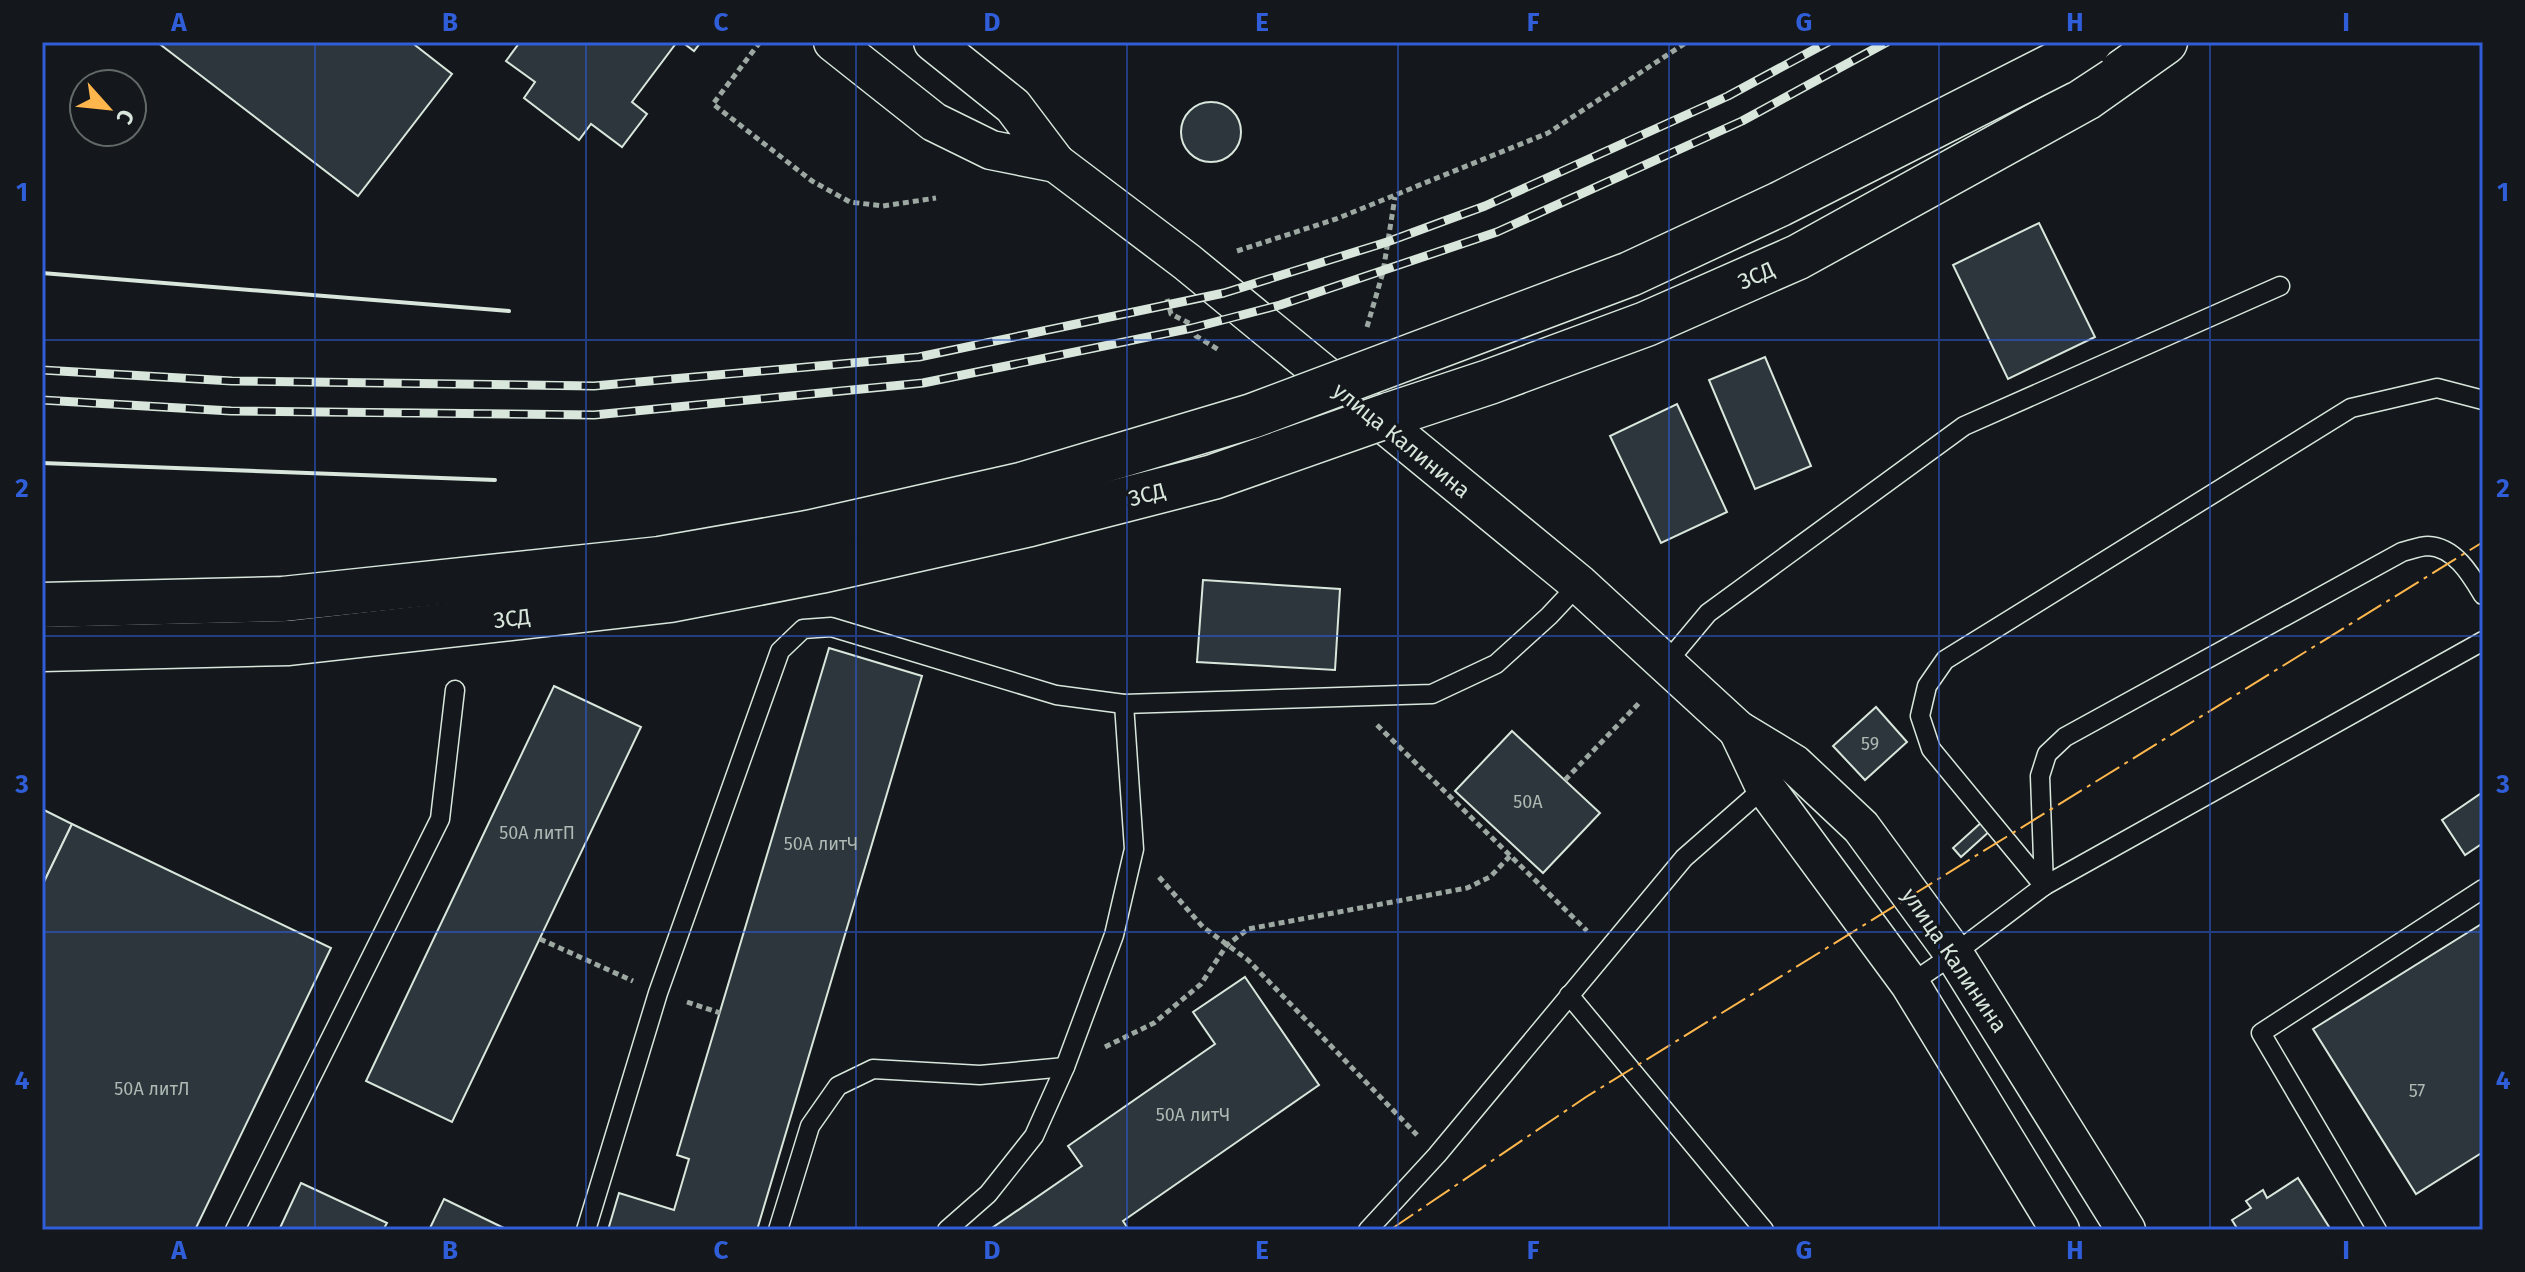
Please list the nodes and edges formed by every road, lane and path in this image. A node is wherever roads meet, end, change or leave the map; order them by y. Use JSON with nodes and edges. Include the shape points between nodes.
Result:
{"nodes":[{"id":1,"x":760,"y":42,"type":"edge"},
{"id":2,"x":833,"y":42,"type":"edge"},
{"id":3,"x":933,"y":42,"type":"edge"},
{"id":4,"x":1687,"y":42,"type":"edge"},
{"id":5,"x":2090,"y":42,"type":"edge"},
{"id":6,"x":2165,"y":42,"type":"edge"},
{"id":7,"x":1056,"y":163,"type":"junction"},
{"id":8,"x":1395,"y":196,"type":"junction"},
{"id":9,"x":936,"y":198,"type":"dead end"},
{"id":10,"x":1187,"y":262,"type":"junction"},
{"id":11,"x":2280,"y":286,"type":"dead end"},
{"id":12,"x":1167,"y":299,"type":"dead end"},
{"id":13,"x":1363,"y":340,"type":"dead end"},
{"id":14,"x":1219,"y":350,"type":"dead end"},
{"id":15,"x":2483,"y":400,"type":"edge"},
{"id":16,"x":1579,"y":584,"type":"junction"},
{"id":17,"x":2483,"y":595,"type":"edge"},
{"id":18,"x":42,"y":605,"type":"edge"},
{"id":19,"x":2483,"y":641,"type":"edge"},
{"id":20,"x":42,"y":649,"type":"edge"},
{"id":21,"x":1667,"y":662,"type":"junction"},
{"id":22,"x":455,"y":690,"type":"dead end"},
{"id":23,"x":1347,"y":697,"type":"junction"},
{"id":24,"x":1641,"y":701,"type":"dead end"},
{"id":25,"x":1124,"y":704,"type":"junction"},
{"id":26,"x":1738,"y":730,"type":"junction"},
{"id":27,"x":1565,"y":780,"type":"dead end"},
{"id":28,"x":1765,"y":787,"type":"junction"},
{"id":29,"x":1134,"y":849,"type":"junction"},
{"id":30,"x":1510,"y":856,"type":"junction"},
{"id":31,"x":2044,"y":886,"type":"junction"},
{"id":32,"x":2483,"y":889,"type":"edge"},
{"id":33,"x":1227,"y":945,"type":"junction"},
{"id":34,"x":1607,"y":950,"type":"junction"},
{"id":35,"x":1954,"y":954,"type":"junction"},
{"id":36,"x":1910,"y":984,"type":"junction"},
{"id":37,"x":1569,"y":995,"type":"junction"},
{"id":38,"x":1065,"y":1067,"type":"junction"},
{"id":39,"x":1437,"y":1155,"type":"junction"},
{"id":40,"x":235,"y":1230,"type":"edge"},
{"id":41,"x":586,"y":1230,"type":"edge"},
{"id":42,"x":778,"y":1230,"type":"edge"},
{"id":43,"x":947,"y":1230,"type":"edge"},
{"id":44,"x":1368,"y":1230,"type":"edge"},
{"id":45,"x":1764,"y":1230,"type":"edge"},
{"id":46,"x":2060,"y":1230,"type":"edge"},
{"id":47,"x":2126,"y":1230,"type":"edge"},
{"id":48,"x":2377,"y":1230,"type":"edge"}],
"edges":[{"from":1,"to":9,"type":"path","via":[[713,104],[812,181],[850,202],[883,206]]},
{"from":2,"to":7,"type":"street","name":"улица Калинина","via":[[934,122],[991,150]]},
{"from":3,"to":7,"type":"street","name":"улица Калинина","via":[[1013,106]]},
{"from":4,"to":8,"type":"path","via":[[1548,133]]},
{"from":5,"to":18,"type":"highway","name":"ЗСД","bridge":true,"via":[[1780,204],[1630,274],[1252,416],[1021,485],[808,533],[660,559],[283,599]]},
{"from":6,"to":20,"type":"highway","name":"ЗСД","bridge":true,"via":[[2086,98],[1798,257],[1646,324],[1213,477],[1000,531],[670,600],[289,643]]},
{"from":7,"to":10,"type":"street","name":"улица Калинина"},
{"from":8,"to":10,"type":"path","via":[[1251,248]]},
{"from":8,"to":13,"type":"path","via":[[1383,272]]},
{"from":10,"to":16,"type":"street","name":"улица Калинина"},
{"from":11,"to":21,"type":"lane","via":[[1964,426],[1708,613]]},
{"from":12,"to":14,"type":"path","via":[[1171,314]]},
{"from":15,"to":31,"type":"lane","via":[[2437,388],[2351,408],[1945,660],[1927,686],[1920,716],[1931,749]]},
{"from":16,"to":21,"type":"street","name":"улица Калинина"},
{"from":16,"to":23,"type":"lane","via":[[1496,664],[1432,694]]},
{"from":17,"to":31,"type":"lane","via":[[2451,554],[2427,546],[2402,552],[2065,737],[2047,754],[2040,776]]},
{"from":19,"to":31,"type":"lane"},
{"from":21,"to":26,"type":"street","name":"улица Калинина"},
{"from":22,"to":40,"type":"lane","via":[[440,819]]},
{"from":23,"to":25,"type":"lane"},
{"from":23,"to":30,"type":"path"},
{"from":24,"to":27,"type":"path"},
{"from":25,"to":29,"type":"lane"},
{"from":25,"to":41,"type":"lane","via":[[1056,695],[831,627],[803,629],[780,651],[658,993]]},
{"from":26,"to":28,"type":"street","name":"улица Калинина"},
{"from":26,"to":35,"type":"street","name":"улица Калинина","via":[[1794,764],[1861,827]]},
{"from":28,"to":34,"type":"lane","via":[[1684,858]]},
{"from":28,"to":36,"type":"street","name":"улица Калинина"},
{"from":29,"to":33,"type":"path","via":[[1203,927]]},
{"from":29,"to":38,"type":"lane","via":[[1114,935]]},
{"from":30,"to":33,"type":"path","via":[[1490,877],[1467,888],[1248,929]]},
{"from":30,"to":34,"type":"path"},
{"from":31,"to":35,"type":"lane"},
{"from":32,"to":48,"type":"lane","via":[[2261,1033]]},
{"from":33,"to":38,"type":"path","via":[[1201,984],[1154,1023]]},
{"from":33,"to":39,"type":"path","via":[[1248,960]]},
{"from":34,"to":37,"type":"lane"},
{"from":35,"to":36,"type":"lane"},
{"from":35,"to":47,"type":"street","name":"улица Калинина"},
{"from":36,"to":46,"type":"street","name":"улица Калинина"},
{"from":37,"to":39,"type":"lane"},
{"from":37,"to":45,"type":"lane"},
{"from":38,"to":42,"type":"lane","via":[[980,1075],[873,1069],[838,1086],[810,1126]]},
{"from":38,"to":43,"type":"lane","via":[[1034,1136],[988,1194]]},
{"from":39,"to":44,"type":"lane"}]}
